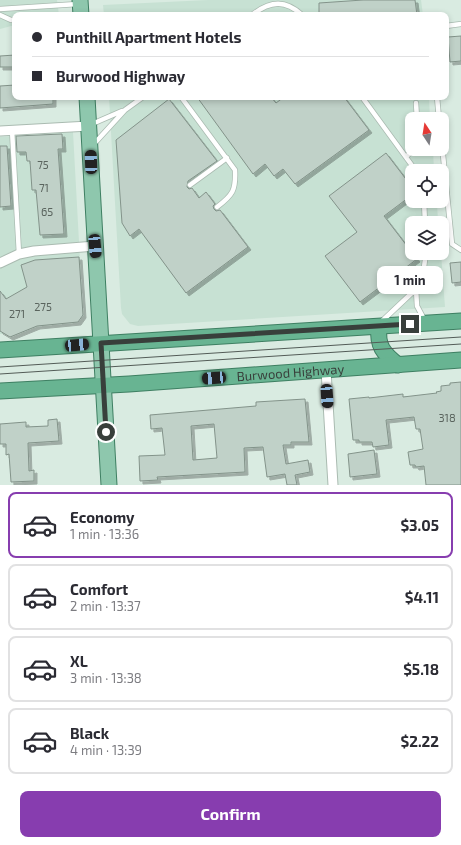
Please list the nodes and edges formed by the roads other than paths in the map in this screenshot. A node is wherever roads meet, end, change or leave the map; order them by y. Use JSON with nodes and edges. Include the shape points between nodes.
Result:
{"nodes":[{"id":1,"x":80,"y":6,"type":"edge"},
{"id":2,"x":0,"y":9,"type":"edge"},
{"id":3,"x":256,"y":12,"type":"edge"},
{"id":4,"x":300,"y":12,"type":"edge"},
{"id":5,"x":0,"y":15,"type":"edge"},
{"id":6,"x":12,"y":20,"type":"edge"},
{"id":7,"x":461,"y":24,"type":"edge"},
{"id":8,"x":449,"y":26,"type":"edge"},
{"id":9,"x":87,"y":100,"type":"edge"},
{"id":10,"x":139,"y":100,"type":"edge"},
{"id":11,"x":183,"y":100,"type":"edge"},
{"id":12,"x":364,"y":100,"type":"edge"},
{"id":13,"x":437,"y":100,"type":"edge"},
{"id":14,"x":416,"y":102,"type":"dead end"},
{"id":15,"x":125,"y":110,"type":"junction"},
{"id":16,"x":417,"y":112,"type":"edge"},
{"id":17,"x":439,"y":112,"type":"edge"},
{"id":18,"x":89,"y":126,"type":"junction"},
{"id":19,"x":12,"y":130,"type":"junction"},
{"id":20,"x":0,"y":131,"type":"edge"},
{"id":21,"x":90,"y":148,"type":"junction"},
{"id":22,"x":443,"y":156,"type":"edge"},
{"id":23,"x":406,"y":157,"type":"joint"},
{"id":24,"x":227,"y":158,"type":"junction"},
{"id":25,"x":411,"y":164,"type":"edge"},
{"id":26,"x":190,"y":185,"type":"dead end"},
{"id":27,"x":217,"y":207,"type":"dead end"},
{"id":28,"x":95,"y":246,"type":"junction"},
{"id":29,"x":461,"y":250,"type":"edge"},
{"id":30,"x":19,"y":254,"type":"junction"},
{"id":31,"x":425,"y":260,"type":"edge"},
{"id":32,"x":0,"y":263,"type":"edge"},
{"id":33,"x":416,"y":289,"type":"junction"},
{"id":34,"x":461,"y":321,"type":"edge"},
{"id":35,"x":426,"y":323,"type":"junction"},
{"id":36,"x":379,"y":327,"type":"junction"},
{"id":37,"x":101,"y":343,"type":"junction"},
{"id":38,"x":0,"y":350,"type":"edge"},
{"id":39,"x":461,"y":360,"type":"edge"},
{"id":40,"x":398,"y":365,"type":"junction"},
{"id":41,"x":326,"y":370,"type":"junction"},
{"id":42,"x":104,"y":385,"type":"junction"},
{"id":43,"x":0,"y":391,"type":"edge"},
{"id":44,"x":109,"y":485,"type":"edge"},
{"id":45,"x":333,"y":485,"type":"edge"}],
"edges":[{"from":1,"to":2,"type":"lane"},
{"from":3,"to":4,"type":"lane","via":[[265,4],[286,1],[296,6]]},
{"from":5,"to":6,"type":"lane"},
{"from":7,"to":8,"type":"lane"},
{"from":9,"to":18,"type":"main road"},
{"from":10,"to":15,"type":"lane"},
{"from":11,"to":24,"type":"lane"},
{"from":12,"to":23,"type":"lane"},
{"from":13,"to":17,"type":"lane"},
{"from":14,"to":16,"type":"lane"},
{"from":15,"to":18,"type":"lane"},
{"from":15,"to":21,"type":"lane"},
{"from":18,"to":19,"type":"street"},
{"from":18,"to":21,"type":"main road"},
{"from":19,"to":20,"type":"street"},
{"from":19,"to":30,"type":"lane"},
{"from":21,"to":28,"type":"main road"},
{"from":22,"to":29,"type":"lane","via":[[452,244]]},
{"from":23,"to":25,"type":"lane"},
{"from":24,"to":26,"type":"lane"},
{"from":24,"to":27,"type":"lane","via":[[235,170],[236,182],[230,197]]},
{"from":28,"to":30,"type":"street"},
{"from":28,"to":37,"type":"main road"},
{"from":30,"to":32,"type":"street"},
{"from":31,"to":33,"type":"lane"},
{"from":33,"to":35,"type":"lane","via":[[417,306]]},
{"from":33,"to":36,"type":"lane","via":[[385,317]]},
{"from":34,"to":35,"type":"highway"},
{"from":35,"to":36,"type":"highway"},
{"from":36,"to":37,"type":"highway"},
{"from":36,"to":40,"type":"highway","via":[[381,349]]},
{"from":37,"to":38,"type":"highway"},
{"from":37,"to":42,"type":"main road"},
{"from":39,"to":40,"type":"highway","name":"Burwood Highway"},
{"from":40,"to":41,"type":"highway","name":"Burwood Highway"},
{"from":41,"to":42,"type":"highway","name":"Burwood Highway"},
{"from":41,"to":45,"type":"street"},
{"from":42,"to":43,"type":"highway","name":"Burwood Highway"},
{"from":42,"to":44,"type":"main road"}]}
